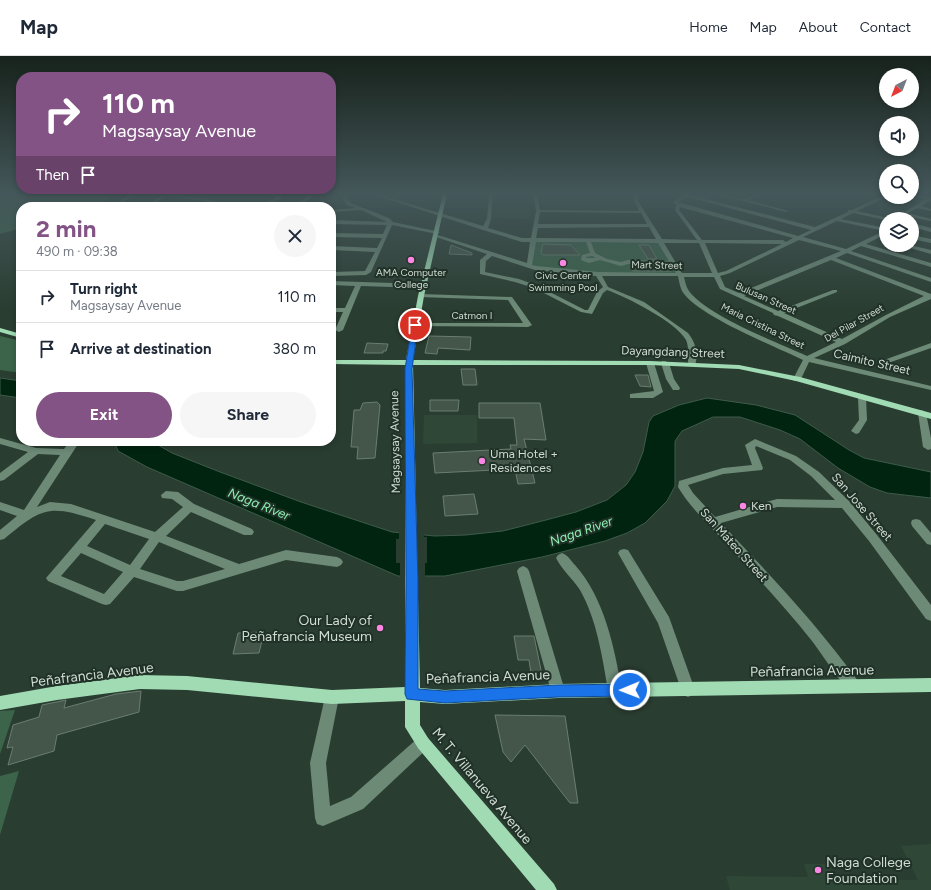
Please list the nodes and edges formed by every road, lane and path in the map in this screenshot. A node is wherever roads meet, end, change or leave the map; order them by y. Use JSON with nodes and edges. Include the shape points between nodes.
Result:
{"nodes":[{"id":1,"x":386,"y":233,"type":"edge"},
{"id":2,"x":432,"y":233,"type":"edge"},
{"id":3,"x":498,"y":233,"type":"edge"},
{"id":4,"x":535,"y":233,"type":"edge"},
{"id":5,"x":655,"y":233,"type":"edge"},
{"id":6,"x":695,"y":233,"type":"edge"},
{"id":7,"x":782,"y":233,"type":"edge"},
{"id":8,"x":806,"y":233,"type":"edge"},
{"id":9,"x":437,"y":234,"type":"junction"},
{"id":10,"x":336,"y":235,"type":"edge"},
{"id":11,"x":879,"y":235,"type":"edge"},
{"id":12,"x":384,"y":236,"type":"junction"},
{"id":13,"x":797,"y":237,"type":"junction"},
{"id":14,"x":875,"y":237,"type":"junction"},
{"id":15,"x":879,"y":238,"type":"edge"},
{"id":16,"x":919,"y":238,"type":"edge"},
{"id":17,"x":533,"y":241,"type":"junction"},
{"id":18,"x":588,"y":241,"type":"junction"},
{"id":19,"x":789,"y":241,"type":"junction"},
{"id":20,"x":931,"y":241,"type":"edge"},
{"id":21,"x":661,"y":242,"type":"junction"},
{"id":22,"x":702,"y":242,"type":"junction"},
{"id":23,"x":548,"y":243,"type":"dead end"},
{"id":24,"x":567,"y":244,"type":"dead end"},
{"id":25,"x":861,"y":244,"type":"junction"},
{"id":26,"x":336,"y":248,"type":"edge"},
{"id":27,"x":919,"y":249,"type":"edge"},
{"id":28,"x":378,"y":250,"type":"junction"},
{"id":29,"x":847,"y":251,"type":"junction"},
{"id":30,"x":931,"y":252,"type":"edge"},
{"id":31,"x":491,"y":254,"type":"junction"},
{"id":32,"x":593,"y":254,"type":"junction"},
{"id":33,"x":601,"y":258,"type":"junction"},
{"id":34,"x":831,"y":258,"type":"junction"},
{"id":35,"x":673,"y":263,"type":"junction"},
{"id":36,"x":529,"y":264,"type":"junction"},
{"id":37,"x":931,"y":265,"type":"edge"},
{"id":38,"x":336,"y":274,"type":"edge"},
{"id":39,"x":598,"y":274,"type":"junction"},
{"id":40,"x":681,"y":276,"type":"junction"},
{"id":41,"x":716,"y":276,"type":"junction"},
{"id":42,"x":931,"y":280,"type":"edge"},
{"id":43,"x":336,"y":283,"type":"edge"},
{"id":44,"x":359,"y":284,"type":"junction"},
{"id":45,"x":424,"y":286,"type":"junction"},
{"id":46,"x":606,"y":288,"type":"junction"},
{"id":47,"x":835,"y":291,"type":"dead end"},
{"id":48,"x":421,"y":296,"type":"junction"},
{"id":49,"x":738,"y":296,"type":"junction"},
{"id":50,"x":931,"y":296,"type":"edge"},
{"id":51,"x":336,"y":310,"type":"edge"},
{"id":52,"x":347,"y":310,"type":"junction"},
{"id":53,"x":776,"y":314,"type":"junction"},
{"id":54,"x":415,"y":325,"type":"junction"},
{"id":55,"x":0,"y":330,"type":"edge"},
{"id":56,"x":339,"y":330,"type":"dead end"},
{"id":57,"x":16,"y":335,"type":"edge"},
{"id":58,"x":842,"y":342,"type":"junction"},
{"id":59,"x":931,"y":345,"type":"edge"},
{"id":60,"x":808,"y":359,"type":"junction"},
{"id":61,"x":888,"y":360,"type":"dead end"},
{"id":62,"x":336,"y":362,"type":"edge"},
{"id":63,"x":409,"y":362,"type":"junction"},
{"id":64,"x":650,"y":363,"type":"junction"},
{"id":65,"x":665,"y":363,"type":"junction"},
{"id":66,"x":692,"y":364,"type":"junction"},
{"id":67,"x":797,"y":379,"type":"junction"},
{"id":68,"x":676,"y":388,"type":"dead end"},
{"id":69,"x":931,"y":388,"type":"edge"},
{"id":70,"x":633,"y":396,"type":"dead end"},
{"id":71,"x":862,"y":397,"type":"junction"},
{"id":72,"x":926,"y":414,"type":"edge"},
{"id":73,"x":856,"y":431,"type":"dead end"},
{"id":74,"x":0,"y":441,"type":"edge"},
{"id":75,"x":753,"y":443,"type":"joint"},
{"id":76,"x":16,"y":445,"type":"edge"},
{"id":77,"x":18,"y":446,"type":"edge"},
{"id":78,"x":71,"y":446,"type":"edge"},
{"id":79,"x":928,"y":447,"type":"dead end"},
{"id":80,"x":36,"y":451,"type":"junction"},
{"id":81,"x":67,"y":452,"type":"junction"},
{"id":82,"x":0,"y":478,"type":"edge"},
{"id":83,"x":166,"y":495,"type":"dead end"},
{"id":84,"x":845,"y":504,"type":"junction"},
{"id":85,"x":0,"y":506,"type":"edge"},
{"id":86,"x":190,"y":507,"type":"junction"},
{"id":87,"x":26,"y":515,"type":"junction"},
{"id":88,"x":104,"y":518,"type":"junction"},
{"id":89,"x":712,"y":522,"type":"junction"},
{"id":90,"x":916,"y":523,"type":"dead end"},
{"id":91,"x":248,"y":532,"type":"dead end"},
{"id":92,"x":0,"y":536,"type":"edge"},
{"id":93,"x":157,"y":537,"type":"junction"},
{"id":94,"x":931,"y":541,"type":"edge"},
{"id":95,"x":79,"y":547,"type":"junction"},
{"id":96,"x":624,"y":553,"type":"dead end"},
{"id":97,"x":562,"y":558,"type":"dead end"},
{"id":98,"x":337,"y":562,"type":"dead end"},
{"id":99,"x":238,"y":569,"type":"junction"},
{"id":100,"x":132,"y":571,"type":"junction"},
{"id":101,"x":523,"y":571,"type":"dead end"},
{"id":102,"x":931,"y":614,"type":"edge"},
{"id":103,"x":931,"y":685,"type":"edge"},
{"id":104,"x":853,"y":686,"type":"junction"},
{"id":105,"x":615,"y":690,"type":"junction"},
{"id":106,"x":688,"y":690,"type":"junction"},
{"id":107,"x":558,"y":691,"type":"junction"},
{"id":108,"x":412,"y":694,"type":"junction"},
{"id":109,"x":332,"y":697,"type":"junction"},
{"id":110,"x":0,"y":703,"type":"edge"},
{"id":111,"x":423,"y":743,"type":"junction"},
{"id":112,"x":548,"y":890,"type":"edge"}],
"edges":[{"from":1,"to":12,"type":"street"},
{"from":2,"to":9,"type":"street","name":"Mart Street"},
{"from":3,"to":17,"type":"street"},
{"from":4,"to":17,"type":"street"},
{"from":5,"to":21,"type":"street","name":"Maria Cristina Street"},
{"from":6,"to":22,"type":"street","name":"Bulusan Street"},
{"from":7,"to":13,"type":"street"},
{"from":8,"to":13,"type":"street"},
{"from":9,"to":31,"type":"street","name":"Mart Street"},
{"from":9,"to":45,"type":"main road","name":"Magsaysay Avenue"},
{"from":10,"to":12,"type":"street"},
{"from":11,"to":14,"type":"street"},
{"from":12,"to":28,"type":"street"},
{"from":13,"to":19,"type":"street"},
{"from":13,"to":29,"type":"street"},
{"from":14,"to":15,"type":"street"},
{"from":14,"to":25,"type":"street"},
{"from":16,"to":20,"type":"street"},
{"from":17,"to":18,"type":"street"},
{"from":17,"to":36,"type":"street"},
{"from":18,"to":21,"type":"street"},
{"from":18,"to":32,"type":"street"},
{"from":19,"to":22,"type":"street"},
{"from":19,"to":41,"type":"street"},
{"from":21,"to":22,"type":"street"},
{"from":21,"to":35,"type":"street","name":"Maria Cristina Street"},
{"from":22,"to":41,"type":"street","name":"Bulusan Street"},
{"from":23,"to":24,"type":"street"},
{"from":25,"to":29,"type":"street"},
{"from":25,"to":37,"type":"street"},
{"from":26,"to":28,"type":"street"},
{"from":27,"to":30,"type":"street"},
{"from":28,"to":38,"type":"street","via":[[366,273]]},
{"from":29,"to":34,"type":"street"},
{"from":29,"to":42,"type":"street"},
{"from":31,"to":36,"type":"street","name":"Mart Street"},
{"from":31,"to":46,"type":"street","via":[[483,260],[482,273],[518,280],[583,311],[590,313],[600,292]]},
{"from":32,"to":33,"type":"street"},
{"from":32,"to":33,"type":"street","via":[[584,256],[583,260]]},
{"from":33,"to":35,"type":"street","via":[[621,264]]},
{"from":34,"to":49,"type":"street"},
{"from":34,"to":50,"type":"street"},
{"from":35,"to":40,"type":"street","name":"Maria Cristina Street"},
{"from":36,"to":39,"type":"street","name":"Mart Street"},
{"from":39,"to":40,"type":"street","name":"Mart Street"},
{"from":39,"to":46,"type":"street"},
{"from":40,"to":41,"type":"street","name":"Mart Street"},
{"from":40,"to":60,"type":"street","name":"Maria Cristina Street","via":[[685,292],[696,302],[731,324]]},
{"from":41,"to":49,"type":"street","name":"Bulusan Street","via":[[722,288]]},
{"from":43,"to":44,"type":"street"},
{"from":44,"to":45,"type":"street"},
{"from":44,"to":52,"type":"street"},
{"from":45,"to":48,"type":"main road","name":"Magsaysay Avenue"},
{"from":46,"to":66,"type":"street","via":[[632,296],[682,330],[691,344],[694,355]]},
{"from":47,"to":53,"type":"street"},
{"from":48,"to":54,"type":"main road","name":"Magsaysay Avenue"},
{"from":48,"to":54,"type":"street","name":"Catmon I","via":[[510,298],[528,325]]},
{"from":49,"to":53,"type":"street","name":"Bulusan Street"},
{"from":50,"to":58,"type":"street","name":"Del Pilar Street"},
{"from":51,"to":52,"type":"street"},
{"from":52,"to":56,"type":"street"},
{"from":53,"to":58,"type":"street","name":"Bulusan Street"},
{"from":54,"to":63,"type":"main road","name":"Magsaysay Avenue"},
{"from":55,"to":57,"type":"main road"},
{"from":58,"to":60,"type":"street","name":"Del Pilar Street"},
{"from":59,"to":61,"type":"street"},
{"from":60,"to":67,"type":"street"},
{"from":60,"to":69,"type":"street","name":"Caimito Street"},
{"from":62,"to":63,"type":"main road","name":"Dayangdang Street"},
{"from":63,"to":64,"type":"main road","name":"Dayangdang Street"},
{"from":63,"to":108,"type":"main road","name":"Magsaysay Avenue"},
{"from":64,"to":65,"type":"main road","name":"Dayangdang Street"},
{"from":64,"to":70,"type":"street","via":[[659,392],[653,395]]},
{"from":65,"to":66,"type":"main road","name":"Dayangdang Street"},
{"from":65,"to":68,"type":"street"},
{"from":66,"to":67,"type":"main road","name":"Dayangdang Street","via":[[739,367]]},
{"from":67,"to":71,"type":"main road","name":"Dayangdang Street"},
{"from":71,"to":72,"type":"main road","name":"Dayangdang Street"},
{"from":71,"to":73,"type":"street","via":[[863,420]]},
{"from":72,"to":79,"type":"street"},
{"from":74,"to":76,"type":"street"},
{"from":75,"to":84,"type":"street","name":"San Jose Street","via":[[762,444],[805,465]]},
{"from":75,"to":89,"type":"street","name":"San Mateo Street","via":[[750,448],[758,468],[723,471],[683,483],[689,496]]},
{"from":77,"to":80,"type":"street"},
{"from":78,"to":81,"type":"street"},
{"from":80,"to":81,"type":"street"},
{"from":80,"to":82,"type":"street"},
{"from":81,"to":87,"type":"street"},
{"from":83,"to":86,"type":"street","via":[[174,495]]},
{"from":84,"to":89,"type":"street","via":[[777,503]]},
{"from":84,"to":102,"type":"street","name":"San Jose Street"},
{"from":85,"to":87,"type":"street"},
{"from":86,"to":91,"type":"street"},
{"from":86,"to":93,"type":"street"},
{"from":87,"to":88,"type":"street","via":[[50,506],[71,508]]},
{"from":87,"to":92,"type":"street"},
{"from":88,"to":93,"type":"street"},
{"from":88,"to":95,"type":"street"},
{"from":89,"to":104,"type":"street","name":"San Mateo Street","via":[[811,628]]},
{"from":90,"to":94,"type":"street"},
{"from":93,"to":99,"type":"street"},
{"from":93,"to":100,"type":"street"},
{"from":95,"to":100,"type":"street"},
{"from":95,"to":100,"type":"street","via":[[52,578],[106,600]]},
{"from":96,"to":106,"type":"street","via":[[664,621]]},
{"from":97,"to":105,"type":"street","via":[[573,569],[594,605],[604,637]]},
{"from":98,"to":99,"type":"street","via":[[286,555]]},
{"from":99,"to":100,"type":"street","via":[[183,586]]},
{"from":101,"to":107,"type":"street"},
{"from":103,"to":104,"type":"main road","name":"Peñafrancia Avenue"},
{"from":104,"to":106,"type":"main road","name":"Peñafrancia Avenue"},
{"from":105,"to":106,"type":"main road","name":"Peñafrancia Avenue"},
{"from":105,"to":107,"type":"main road","name":"Peñafrancia Avenue"},
{"from":107,"to":108,"type":"main road","name":"Peñafrancia Avenue","via":[[445,697]]},
{"from":108,"to":109,"type":"main road","name":"Peñafrancia Avenue"},
{"from":108,"to":111,"type":"main road","name":"M. T. Villanueva Avenue","via":[[413,727]]},
{"from":109,"to":110,"type":"main road","name":"Peñafrancia Avenue","via":[[187,683],[140,682]]},
{"from":109,"to":111,"type":"street","via":[[318,763],[323,818],[357,803]]},
{"from":111,"to":112,"type":"main road","name":"M. T. Villanueva Avenue"}]}
